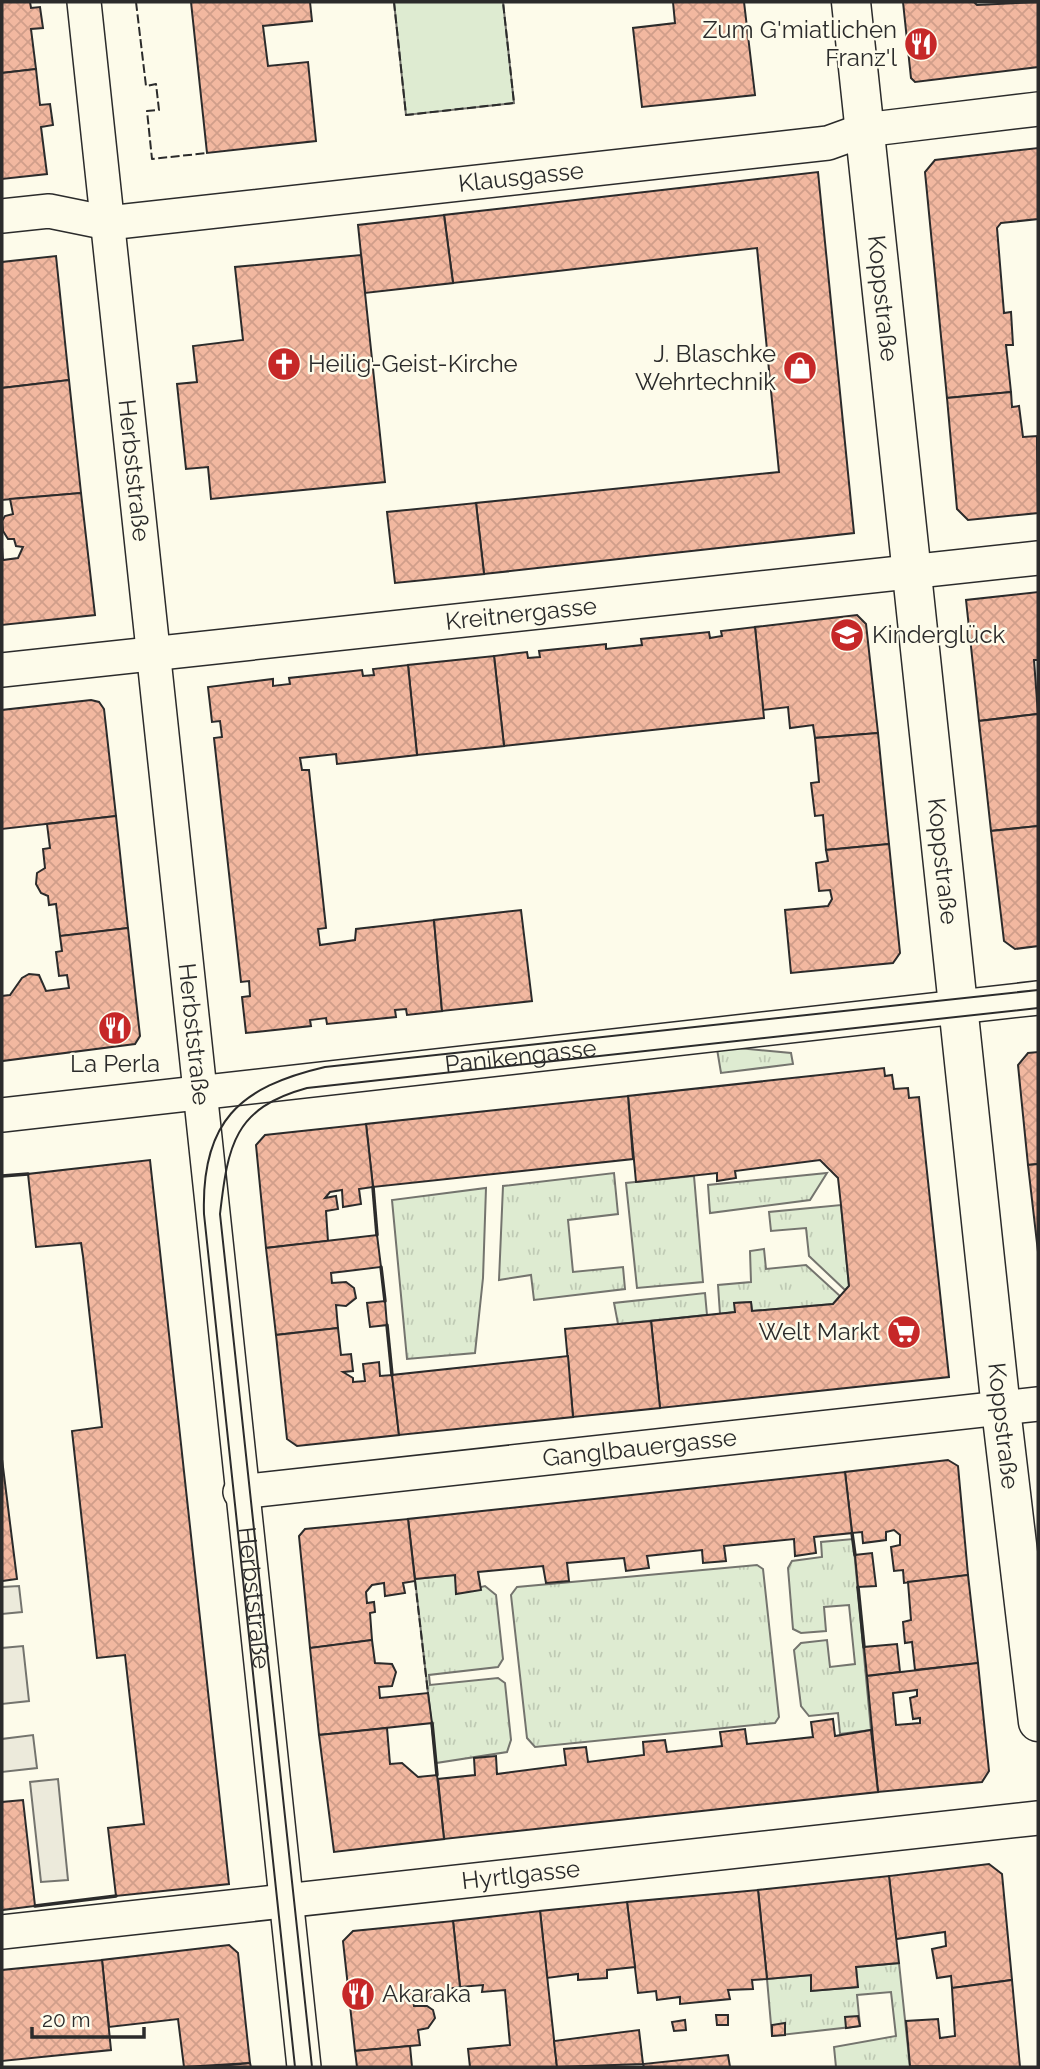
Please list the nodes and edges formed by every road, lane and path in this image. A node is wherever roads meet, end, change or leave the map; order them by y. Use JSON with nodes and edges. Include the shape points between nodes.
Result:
{"nodes":[{"id":1,"x":84,"y":2,"type":"edge"},
{"id":2,"x":851,"y":2,"type":"edge"},
{"id":3,"x":1038,"y":109,"type":"edge"},
{"id":4,"x":864,"y":130,"type":"junction"},
{"id":5,"x":2,"y":216,"type":"edge"},
{"id":6,"x":108,"y":223,"type":"junction"},
{"id":7,"x":1038,"y":558,"type":"edge"},
{"id":8,"x":914,"y":572,"type":"junction"},
{"id":9,"x":154,"y":655,"type":"junction"},
{"id":10,"x":2,"y":670,"type":"edge"},
{"id":11,"x":1038,"y":998,"type":"edge"},
{"id":12,"x":958,"y":1007,"type":"junction"},
{"id":13,"x":201,"y":1094,"type":"junction"},
{"id":14,"x":2,"y":1115,"type":"edge"},
{"id":15,"x":1038,"y":1405,"type":"edge"},
{"id":16,"x":1001,"y":1409,"type":"junction"},
{"id":17,"x":240,"y":1492,"type":"junction"},
{"id":18,"x":1038,"y":1722,"type":"edge"},
{"id":19,"x":1038,"y":1818,"type":"edge"},
{"id":20,"x":286,"y":1901,"type":"junction"},
{"id":21,"x":2,"y":1932,"type":"edge"},
{"id":22,"x":304,"y":2067,"type":"edge"}],
"edges":[{"from":1,"to":6,"type":"street","name":"Herbststraße"},
{"from":2,"to":4,"type":"main road","name":"Koppstraße"},
{"from":3,"to":4,"type":"street","name":"Klausgasse"},
{"from":4,"to":6,"type":"street","name":"Klausgasse","via":[[828,143]]},
{"from":4,"to":8,"type":"main road","name":"Koppstraße"},
{"from":5,"to":6,"type":"street","name":"Klausgasse","via":[[49,211]]},
{"from":6,"to":9,"type":"street","name":"Herbststraße"},
{"from":7,"to":8,"type":"street","name":"Kreitnergasse"},
{"from":8,"to":9,"type":"street","name":"Kreitnergasse"},
{"from":8,"to":12,"type":"main road","name":"Koppstraße"},
{"from":9,"to":10,"type":"street","name":"Kreitnergasse"},
{"from":9,"to":13,"type":"street","name":"Herbststraße"},
{"from":11,"to":12,"type":"street","name":"Panikengasse"},
{"from":12,"to":13,"type":"street","name":"Panikengasse"},
{"from":12,"to":16,"type":"main road","name":"Koppstraße"},
{"from":13,"to":14,"type":"street","name":"Panikengasse"},
{"from":13,"to":17,"type":"street","name":"Herbststraße"},
{"from":15,"to":16,"type":"street","name":"Ganglbauergasse"},
{"from":16,"to":17,"type":"street","name":"Ganglbauergasse"},
{"from":16,"to":18,"type":"main road","name":"Koppstraße"},
{"from":17,"to":20,"type":"street","name":"Herbststraße"},
{"from":19,"to":20,"type":"street","name":"Hyrtlgasse"},
{"from":20,"to":21,"type":"street","name":"Hyrtlgasse"},
{"from":20,"to":22,"type":"street","name":"Herbststraße"}]}
